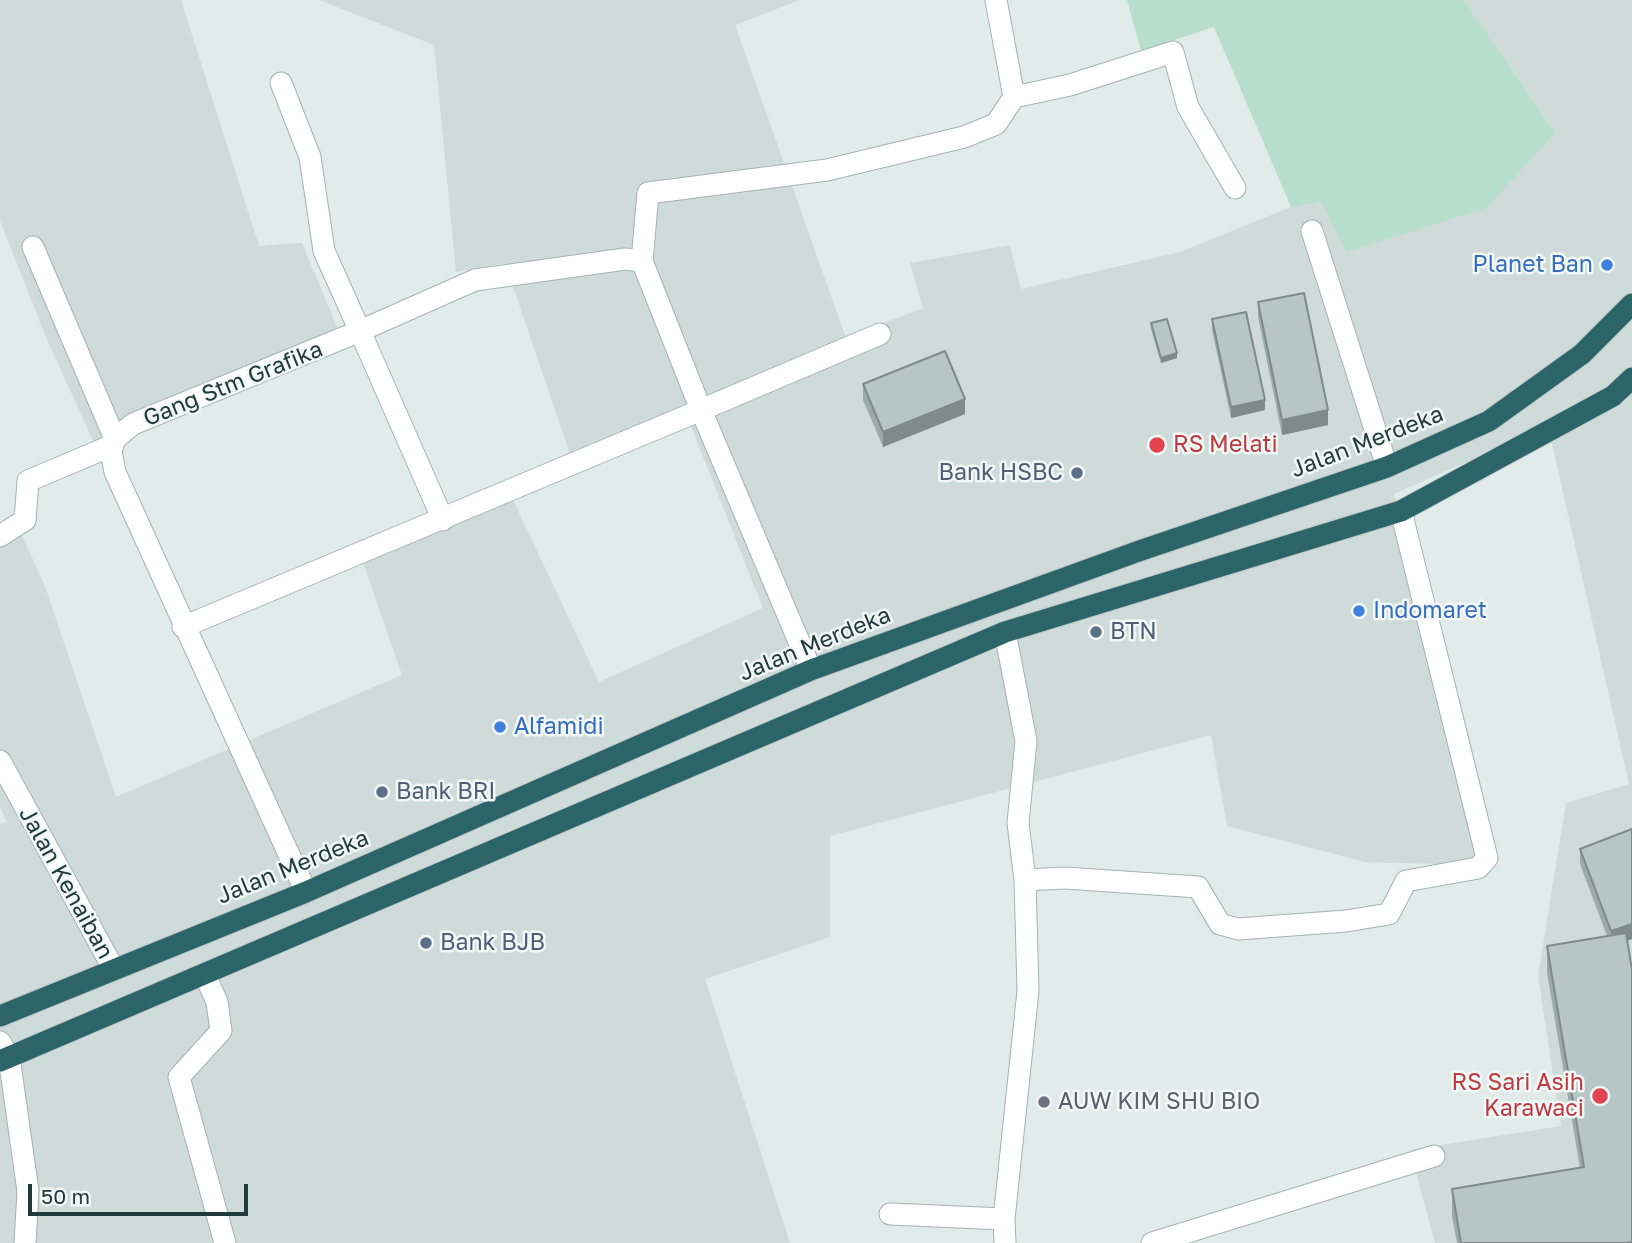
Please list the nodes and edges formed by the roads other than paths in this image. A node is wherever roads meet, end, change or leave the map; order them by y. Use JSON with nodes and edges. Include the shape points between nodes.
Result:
{"nodes":[{"id":1,"x":996,"y":0,"type":"edge"},
{"id":2,"x":281,"y":83,"type":"dead end"},
{"id":3,"x":1014,"y":97,"type":"junction"},
{"id":4,"x":1235,"y":188,"type":"dead end"},
{"id":5,"x":1312,"y":231,"type":"dead end"},
{"id":6,"x":33,"y":247,"type":"dead end"},
{"id":7,"x":642,"y":261,"type":"junction"},
{"id":8,"x":1632,"y":304,"type":"edge"},
{"id":9,"x":360,"y":331,"type":"junction"},
{"id":10,"x":880,"y":334,"type":"dead end"},
{"id":11,"x":1632,"y":378,"type":"edge"},
{"id":12,"x":1622,"y":398,"type":"edge"},
{"id":13,"x":701,"y":410,"type":"junction"},
{"id":14,"x":113,"y":442,"type":"junction"},
{"id":15,"x":1387,"y":467,"type":"junction"},
{"id":16,"x":1401,"y":511,"type":"junction"},
{"id":17,"x":443,"y":520,"type":"junction"},
{"id":18,"x":0,"y":536,"type":"edge"},
{"id":19,"x":1139,"y":551,"type":"junction"},
{"id":20,"x":1150,"y":587,"type":"junction"},
{"id":21,"x":183,"y":627,"type":"junction"},
{"id":22,"x":1005,"y":632,"type":"junction"},
{"id":23,"x":811,"y":670,"type":"junction"},
{"id":24,"x":0,"y":761,"type":"edge"},
{"id":25,"x":540,"y":791,"type":"junction"},
{"id":26,"x":556,"y":825,"type":"junction"},
{"id":27,"x":1025,"y":880,"type":"junction"},
{"id":28,"x":306,"y":892,"type":"junction"},
{"id":29,"x":113,"y":968,"type":"junction"},
{"id":30,"x":205,"y":975,"type":"junction"},
{"id":31,"x":0,"y":1016,"type":"edge"},
{"id":32,"x":3,"y":1053,"type":"edge"},
{"id":33,"x":1434,"y":1156,"type":"dead end"},
{"id":34,"x":890,"y":1214,"type":"dead end"},
{"id":35,"x":1004,"y":1219,"type":"junction"},
{"id":36,"x":25,"y":1243,"type":"edge"},
{"id":37,"x":225,"y":1243,"type":"edge"},
{"id":38,"x":1005,"y":1243,"type":"edge"},
{"id":39,"x":1152,"y":1243,"type":"edge"}],
"edges":[{"from":1,"to":3,"type":"street"},
{"from":2,"to":9,"type":"street","via":[[310,158],[324,251]]},
{"from":3,"to":4,"type":"street","via":[[1070,85],[1174,52],[1188,107]]},
{"from":3,"to":7,"type":"street","via":[[996,124],[964,137],[827,170],[648,194]]},
{"from":5,"to":15,"type":"street"},
{"from":6,"to":14,"type":"street"},
{"from":7,"to":9,"type":"street","name":"Gang Stm Grafika","via":[[625,259],[475,280]]},
{"from":7,"to":13,"type":"street"},
{"from":8,"to":15,"type":"highway","name":"Jalan Merdeka","via":[[1582,354],[1489,421]]},
{"from":9,"to":14,"type":"street","name":"Gang Stm Grafika","via":[[134,424]]},
{"from":9,"to":17,"type":"street"},
{"from":10,"to":13,"type":"street"},
{"from":11,"to":12,"type":"highway"},
{"from":12,"to":16,"type":"highway"},
{"from":13,"to":17,"type":"street"},
{"from":13,"to":23,"type":"street"},
{"from":14,"to":18,"type":"street","name":"Gang Stm Grafika","via":[[28,481],[25,520]]},
{"from":14,"to":21,"type":"street","via":[[114,472]]},
{"from":15,"to":19,"type":"highway","name":"Jalan Merdeka"},
{"from":16,"to":20,"type":"highway"},
{"from":16,"to":27,"type":"street","via":[[1487,858],[1478,868],[1406,881],[1389,914],[1238,929],[1220,924],[1198,887],[1065,878]]},
{"from":17,"to":21,"type":"street"},
{"from":19,"to":20,"type":"highway"},
{"from":19,"to":23,"type":"highway","name":"Jalan Merdeka"},
{"from":20,"to":22,"type":"highway"},
{"from":21,"to":28,"type":"street"},
{"from":22,"to":26,"type":"highway"},
{"from":22,"to":27,"type":"street","via":[[1026,741],[1018,822]]},
{"from":23,"to":25,"type":"highway","name":"Jalan Merdeka"},
{"from":24,"to":29,"type":"street","name":"Jalan Kenaiban"},
{"from":25,"to":26,"type":"highway"},
{"from":25,"to":28,"type":"highway","name":"Jalan Merdeka"},
{"from":26,"to":30,"type":"highway"},
{"from":27,"to":35,"type":"street","via":[[1028,991]]},
{"from":28,"to":29,"type":"highway","name":"Jalan Merdeka"},
{"from":29,"to":31,"type":"highway","name":"Jalan Merdeka"},
{"from":30,"to":32,"type":"highway"},
{"from":30,"to":37,"type":"street","via":[[217,1002],[221,1031],[179,1077]]},
{"from":32,"to":36,"type":"street","via":[[28,1191]]},
{"from":33,"to":39,"type":"street"},
{"from":34,"to":35,"type":"street"},
{"from":35,"to":38,"type":"street"}]}
